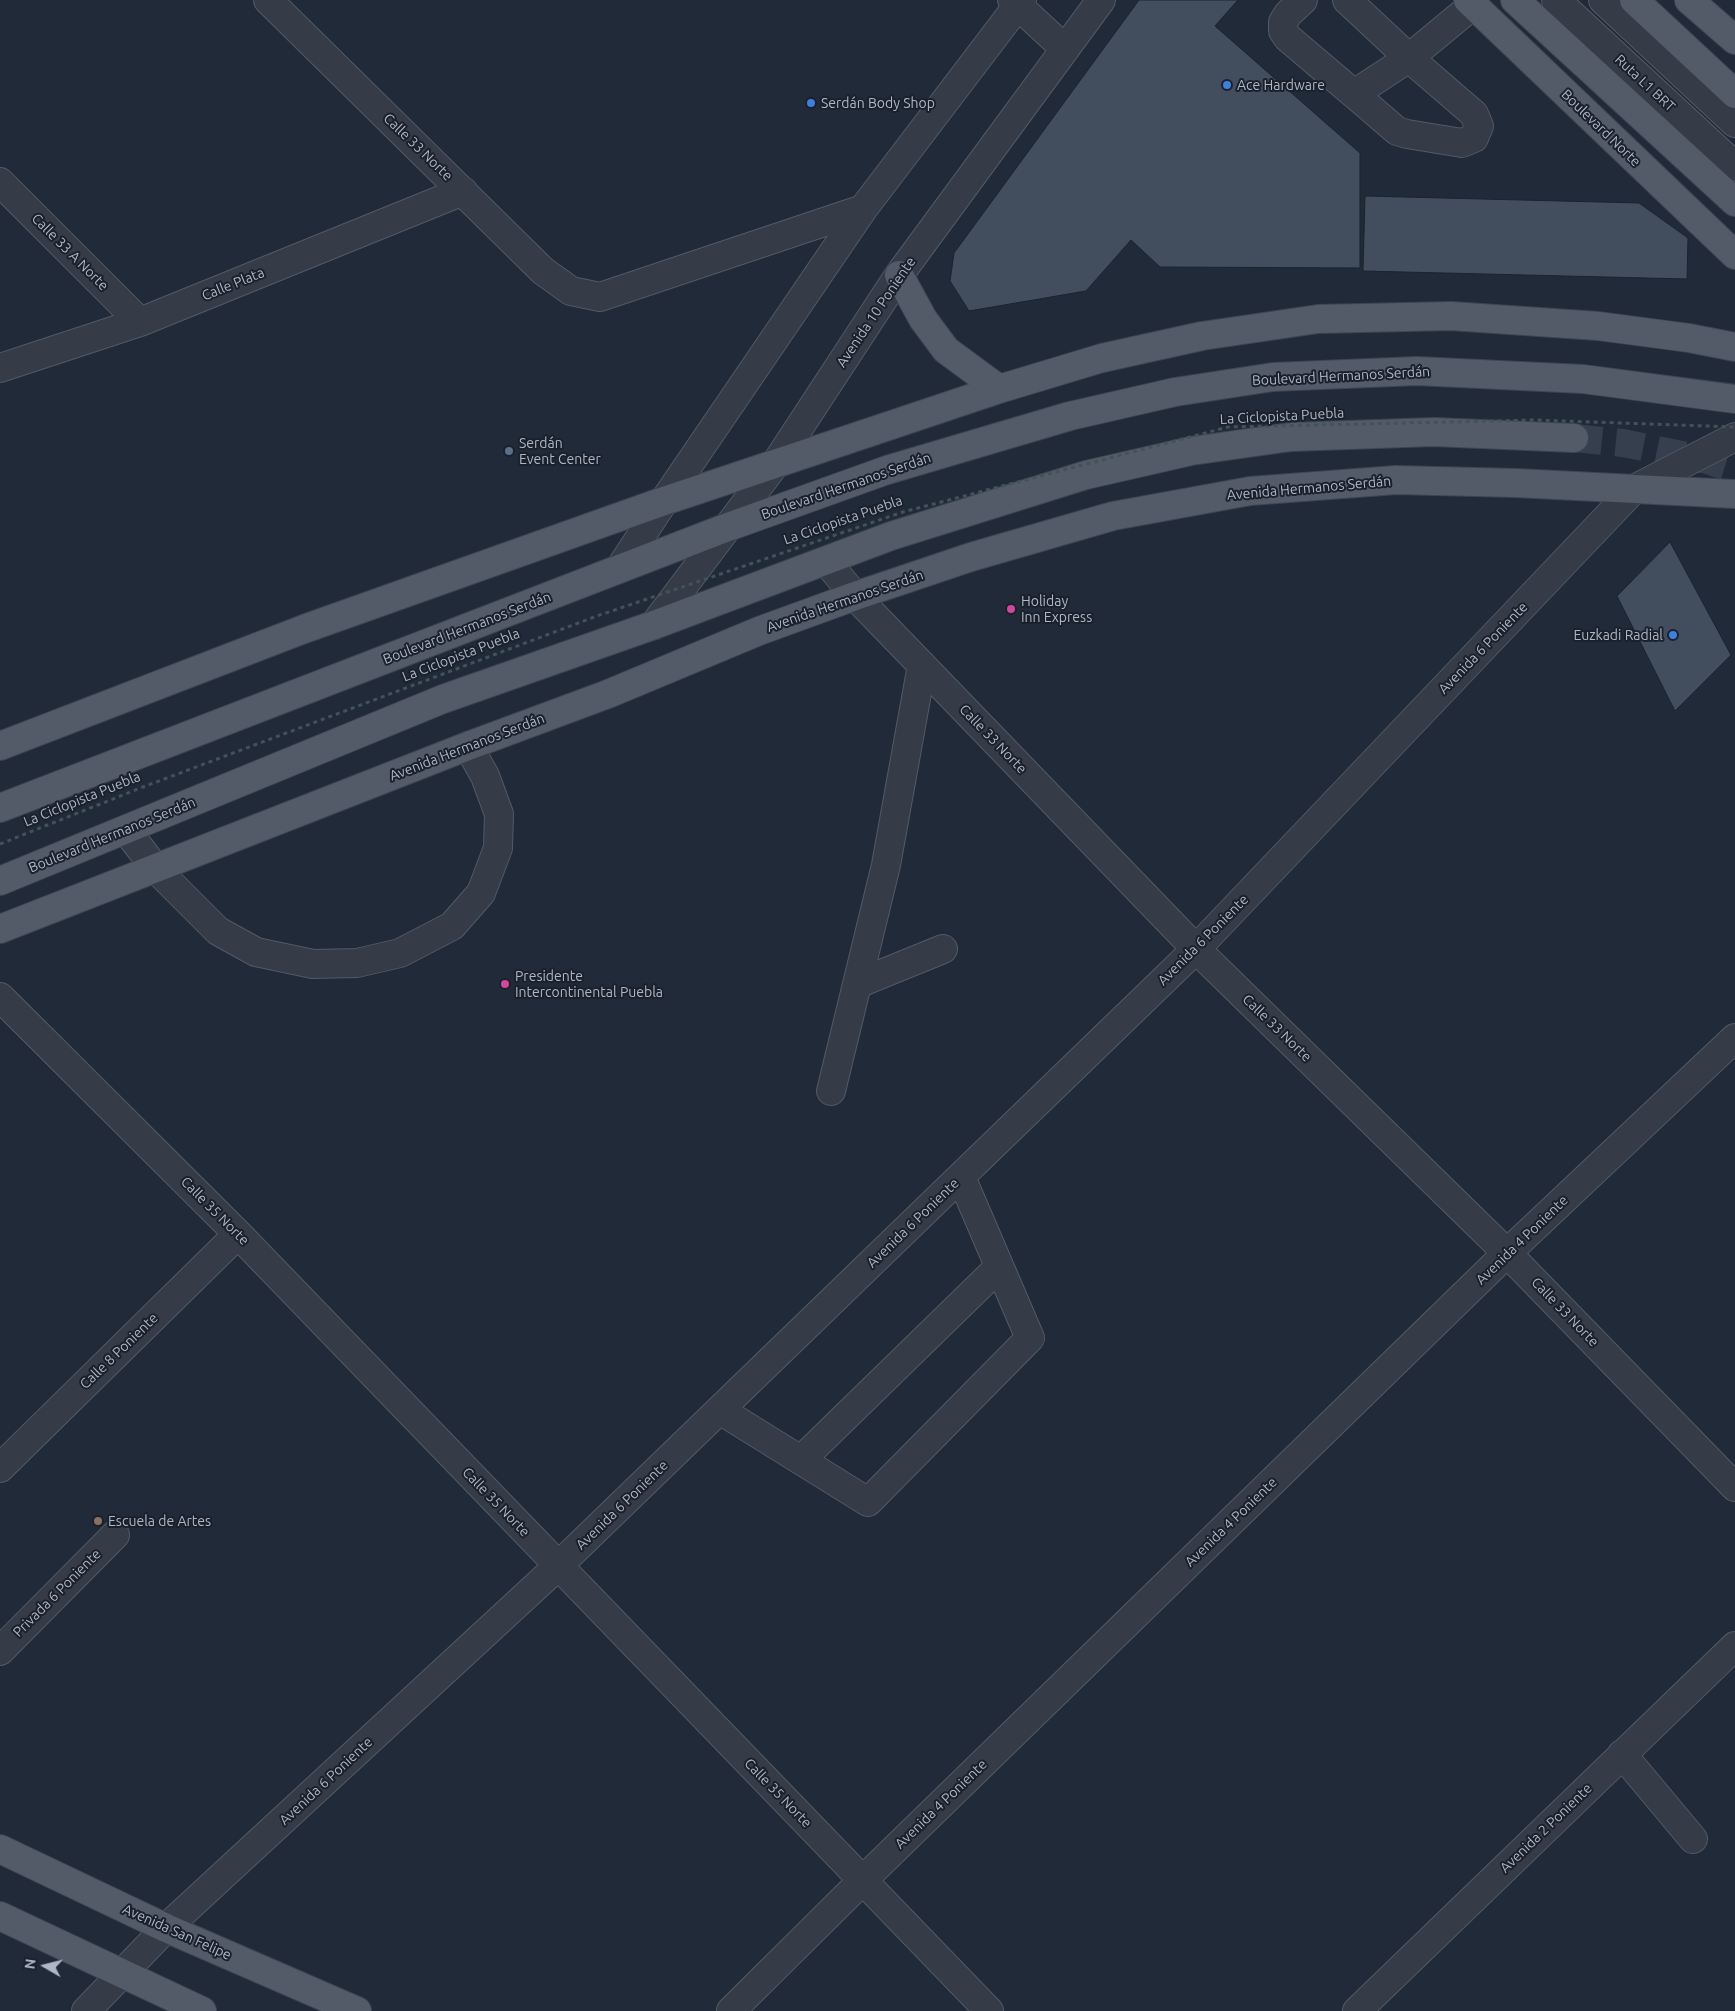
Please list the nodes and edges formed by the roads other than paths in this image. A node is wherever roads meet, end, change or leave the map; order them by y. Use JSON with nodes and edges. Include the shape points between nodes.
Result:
{"nodes":[{"id":1,"x":268,"y":0,"type":"edge"},
{"id":2,"x":1101,"y":0,"type":"edge"},
{"id":3,"x":1303,"y":0,"type":"edge"},
{"id":4,"x":1347,"y":0,"type":"edge"},
{"id":5,"x":1515,"y":0,"type":"edge"},
{"id":6,"x":1556,"y":0,"type":"edge"},
{"id":7,"x":1603,"y":0,"type":"edge"},
{"id":8,"x":1634,"y":0,"type":"edge"},
{"id":9,"x":1689,"y":0,"type":"edge"},
{"id":10,"x":1017,"y":2,"type":"edge"},
{"id":11,"x":1470,"y":3,"type":"edge"},
{"id":12,"x":1735,"y":40,"type":"edge"},
{"id":13,"x":1064,"y":48,"type":"junction"},
{"id":14,"x":1409,"y":58,"type":"junction"},
{"id":15,"x":1354,"y":94,"type":"junction"},
{"id":16,"x":1735,"y":94,"type":"edge"},
{"id":17,"x":1735,"y":124,"type":"edge"},
{"id":18,"x":1735,"y":166,"type":"edge"},
{"id":19,"x":0,"y":182,"type":"edge"},
{"id":20,"x":464,"y":191,"type":"junction"},
{"id":21,"x":1735,"y":202,"type":"edge"},
{"id":22,"x":863,"y":209,"type":"junction"},
{"id":23,"x":1735,"y":255,"type":"edge"},
{"id":24,"x":899,"y":275,"type":"junction"},
{"id":25,"x":140,"y":322,"type":"junction"},
{"id":26,"x":1735,"y":347,"type":"edge"},
{"id":27,"x":0,"y":368,"type":"edge"},
{"id":28,"x":999,"y":388,"type":"junction"},
{"id":29,"x":1735,"y":399,"type":"edge"},
{"id":30,"x":1735,"y":437,"type":"edge"},
{"id":31,"x":1574,"y":438,"type":"tunnel mouth"},
{"id":32,"x":776,"y":463,"type":"junction"},
{"id":33,"x":1634,"y":489,"type":"junction"},
{"id":34,"x":1735,"y":494,"type":"edge"},
{"id":35,"x":664,"y":500,"type":"junction"},
{"id":36,"x":728,"y":527,"type":"junction"},
{"id":37,"x":814,"y":566,"type":"junction"},
{"id":38,"x":620,"y":568,"type":"junction"},
{"id":39,"x":854,"y":596,"type":"junction"},
{"id":40,"x":654,"y":625,"type":"junction"},
{"id":41,"x":759,"y":631,"type":"junction"},
{"id":42,"x":922,"y":665,"type":"junction"},
{"id":43,"x":0,"y":746,"type":"edge"},
{"id":44,"x":468,"y":746,"type":"junction"},
{"id":45,"x":0,"y":808,"type":"edge"},
{"id":46,"x":126,"y":830,"type":"junction"},
{"id":47,"x":156,"y":869,"type":"junction"},
{"id":48,"x":0,"y":881,"type":"edge"},
{"id":49,"x":0,"y":929,"type":"edge"},
{"id":50,"x":943,"y":949,"type":"dead end"},
{"id":51,"x":1196,"y":949,"type":"junction"},
{"id":52,"x":857,"y":984,"type":"junction"},
{"id":53,"x":0,"y":996,"type":"edge"},
{"id":54,"x":1735,"y":1038,"type":"edge"},
{"id":55,"x":831,"y":1091,"type":"dead end"},
{"id":56,"x":961,"y":1177,"type":"junction"},
{"id":57,"x":238,"y":1234,"type":"junction"},
{"id":58,"x":1507,"y":1253,"type":"junction"},
{"id":59,"x":999,"y":1267,"type":"junction"},
{"id":60,"x":720,"y":1410,"type":"junction"},
{"id":61,"x":801,"y":1460,"type":"junction"},
{"id":62,"x":0,"y":1468,"type":"edge"},
{"id":63,"x":1735,"y":1487,"type":"edge"},
{"id":64,"x":114,"y":1535,"type":"dead end"},
{"id":65,"x":558,"y":1566,"type":"junction"},
{"id":66,"x":1735,"y":1646,"type":"edge"},
{"id":67,"x":0,"y":1652,"type":"edge"},
{"id":68,"x":1622,"y":1754,"type":"junction"},
{"id":69,"x":1693,"y":1839,"type":"dead end"},
{"id":70,"x":0,"y":1849,"type":"edge"},
{"id":71,"x":862,"y":1881,"type":"junction"},
{"id":72,"x":0,"y":1916,"type":"edge"},
{"id":73,"x":166,"y":1928,"type":"junction"},
{"id":74,"x":122,"y":1973,"type":"junction"},
{"id":75,"x":86,"y":2011,"type":"edge"},
{"id":76,"x":202,"y":2011,"type":"edge"},
{"id":77,"x":356,"y":2011,"type":"edge"},
{"id":78,"x":732,"y":2011,"type":"edge"},
{"id":79,"x":989,"y":2011,"type":"edge"},
{"id":80,"x":1357,"y":2011,"type":"edge"}],
"edges":[{"from":1,"to":20,"type":"street","name":"Calle 33 Norte"},
{"from":2,"to":13,"type":"street","name":"Avenida 10 Poniente"},
{"from":3,"to":15,"type":"street","via":[[1288,14],[1283,22],[1283,31]]},
{"from":4,"to":14,"type":"street"},
{"from":5,"to":21,"type":"main road"},
{"from":6,"to":18,"type":"street","name":"Ruta L1 BRT"},
{"from":7,"to":17,"type":"street"},
{"from":8,"to":16,"type":"main road"},
{"from":9,"to":12,"type":"main road"},
{"from":10,"to":13,"type":"street"},
{"from":10,"to":22,"type":"street"},
{"from":11,"to":14,"type":"street"},
{"from":11,"to":23,"type":"main road","name":"Boulevard Norte"},
{"from":13,"to":24,"type":"street","name":"Avenida 10 Poniente"},
{"from":14,"to":15,"type":"street"},
{"from":14,"to":15,"type":"street","via":[[1474,114],[1479,126],[1474,138],[1462,143],[1402,133]]},
{"from":19,"to":25,"type":"street","name":"Calle 33 A Norte"},
{"from":20,"to":22,"type":"street","name":"Calle 33 Norte","via":[[543,271],[570,291],[600,297]]},
{"from":20,"to":25,"type":"street","name":"Calle Plata"},
{"from":22,"to":35,"type":"street"},
{"from":24,"to":28,"type":"main road","via":[[923,319],[946,350]]},
{"from":24,"to":32,"type":"street","name":"Avenida 10 Poniente"},
{"from":25,"to":27,"type":"street","name":"Calle Plata"},
{"from":26,"to":28,"type":"main road","via":[[1598,326],[1451,316],[1318,319],[1202,336],[1102,358]]},
{"from":28,"to":32,"type":"main road"},
{"from":29,"to":36,"type":"main road","name":"Boulevard Hermanos Serdán","via":[[1583,379],[1427,371],[1273,377],[1175,392],[1070,416],[887,470]]},
{"from":30,"to":33,"type":"street","name":"Avenida 6 Poniente"},
{"from":31,"to":37,"type":"main road","name":"Boulevard Hermanos Serdán","via":[[1434,432],[1291,436],[1191,451],[1086,475],[891,536]]},
{"from":32,"to":35,"type":"main road"},
{"from":32,"to":36,"type":"street","name":"Avenida 10 Poniente"},
{"from":33,"to":34,"type":"main road","name":"Avenida Hermanos Serdán"},
{"from":33,"to":39,"type":"main road","name":"Avenida Hermanos Serdán","via":[[1396,480],[1250,491],[1113,516],[971,557]]},
{"from":33,"to":51,"type":"street","name":"Avenida 6 Poniente"},
{"from":35,"to":38,"type":"street"},
{"from":35,"to":43,"type":"main road","via":[[304,629]]},
{"from":36,"to":38,"type":"main road","name":"Boulevard Hermanos Serdán"},
{"from":36,"to":40,"type":"street","name":"Avenida 10 Poniente"},
{"from":37,"to":39,"type":"street","name":"Calle 33 Norte"},
{"from":37,"to":40,"type":"main road","name":"Boulevard Hermanos Serdán"},
{"from":37,"to":41,"type":"main road"},
{"from":38,"to":45,"type":"main road","name":"Boulevard Hermanos Serdán"},
{"from":39,"to":41,"type":"main road","name":"Avenida Hermanos Serdán"},
{"from":39,"to":42,"type":"street","name":"Calle 33 Norte"},
{"from":40,"to":46,"type":"main road","name":"Boulevard Hermanos Serdán","via":[[443,699]]},
{"from":41,"to":44,"type":"main road","name":"Avenida Hermanos Serdán","via":[[608,694]]},
{"from":42,"to":51,"type":"street","name":"Calle 33 Norte"},
{"from":42,"to":52,"type":"street","via":[[886,864]]},
{"from":44,"to":47,"type":"main road","name":"Avenida Hermanos Serdán"},
{"from":44,"to":47,"type":"street","via":[[485,776],[499,814],[498,848],[481,893],[452,926],[400,953],[357,963],[314,964],[256,952],[218,931]]},
{"from":46,"to":47,"type":"street"},
{"from":46,"to":48,"type":"main road","name":"Boulevard Hermanos Serdán"},
{"from":47,"to":49,"type":"main road","name":"Avenida Hermanos Serdán"},
{"from":50,"to":52,"type":"street"},
{"from":51,"to":56,"type":"street","name":"Avenida 6 Poniente"},
{"from":51,"to":58,"type":"street","name":"Calle 33 Norte"},
{"from":52,"to":55,"type":"street"},
{"from":53,"to":57,"type":"street","name":"Calle 35 Norte"},
{"from":54,"to":58,"type":"street","name":"Avenida 4 Poniente"},
{"from":56,"to":59,"type":"street"},
{"from":56,"to":60,"type":"street","name":"Avenida 6 Poniente"},
{"from":57,"to":62,"type":"street","name":"Calle 8 Poniente"},
{"from":57,"to":65,"type":"street","name":"Calle 35 Norte"},
{"from":58,"to":63,"type":"street","name":"Calle 33 Norte"},
{"from":58,"to":71,"type":"street","name":"Avenida 4 Poniente"},
{"from":59,"to":61,"type":"street"},
{"from":59,"to":61,"type":"street","via":[[1030,1338],[868,1502]]},
{"from":60,"to":61,"type":"street"},
{"from":60,"to":65,"type":"street","name":"Avenida 6 Poniente"},
{"from":64,"to":67,"type":"street","name":"Privada 6 Poniente"},
{"from":65,"to":71,"type":"street","name":"Calle 35 Norte"},
{"from":65,"to":73,"type":"street","name":"Avenida 6 Poniente"},
{"from":66,"to":68,"type":"street","name":"Avenida 2 Poniente"},
{"from":68,"to":69,"type":"street"},
{"from":68,"to":80,"type":"street","name":"Avenida 2 Poniente"},
{"from":70,"to":73,"type":"main road","name":"Avenida San Felipe"},
{"from":71,"to":78,"type":"street","name":"Avenida 4 Poniente"},
{"from":71,"to":79,"type":"street","name":"Calle 35 Norte"},
{"from":72,"to":74,"type":"main road"},
{"from":73,"to":74,"type":"street","name":"Avenida 6 Poniente"},
{"from":73,"to":77,"type":"main road","name":"Avenida San Felipe"},
{"from":74,"to":75,"type":"street","name":"Avenida 6 Poniente"},
{"from":74,"to":76,"type":"main road"}]}
